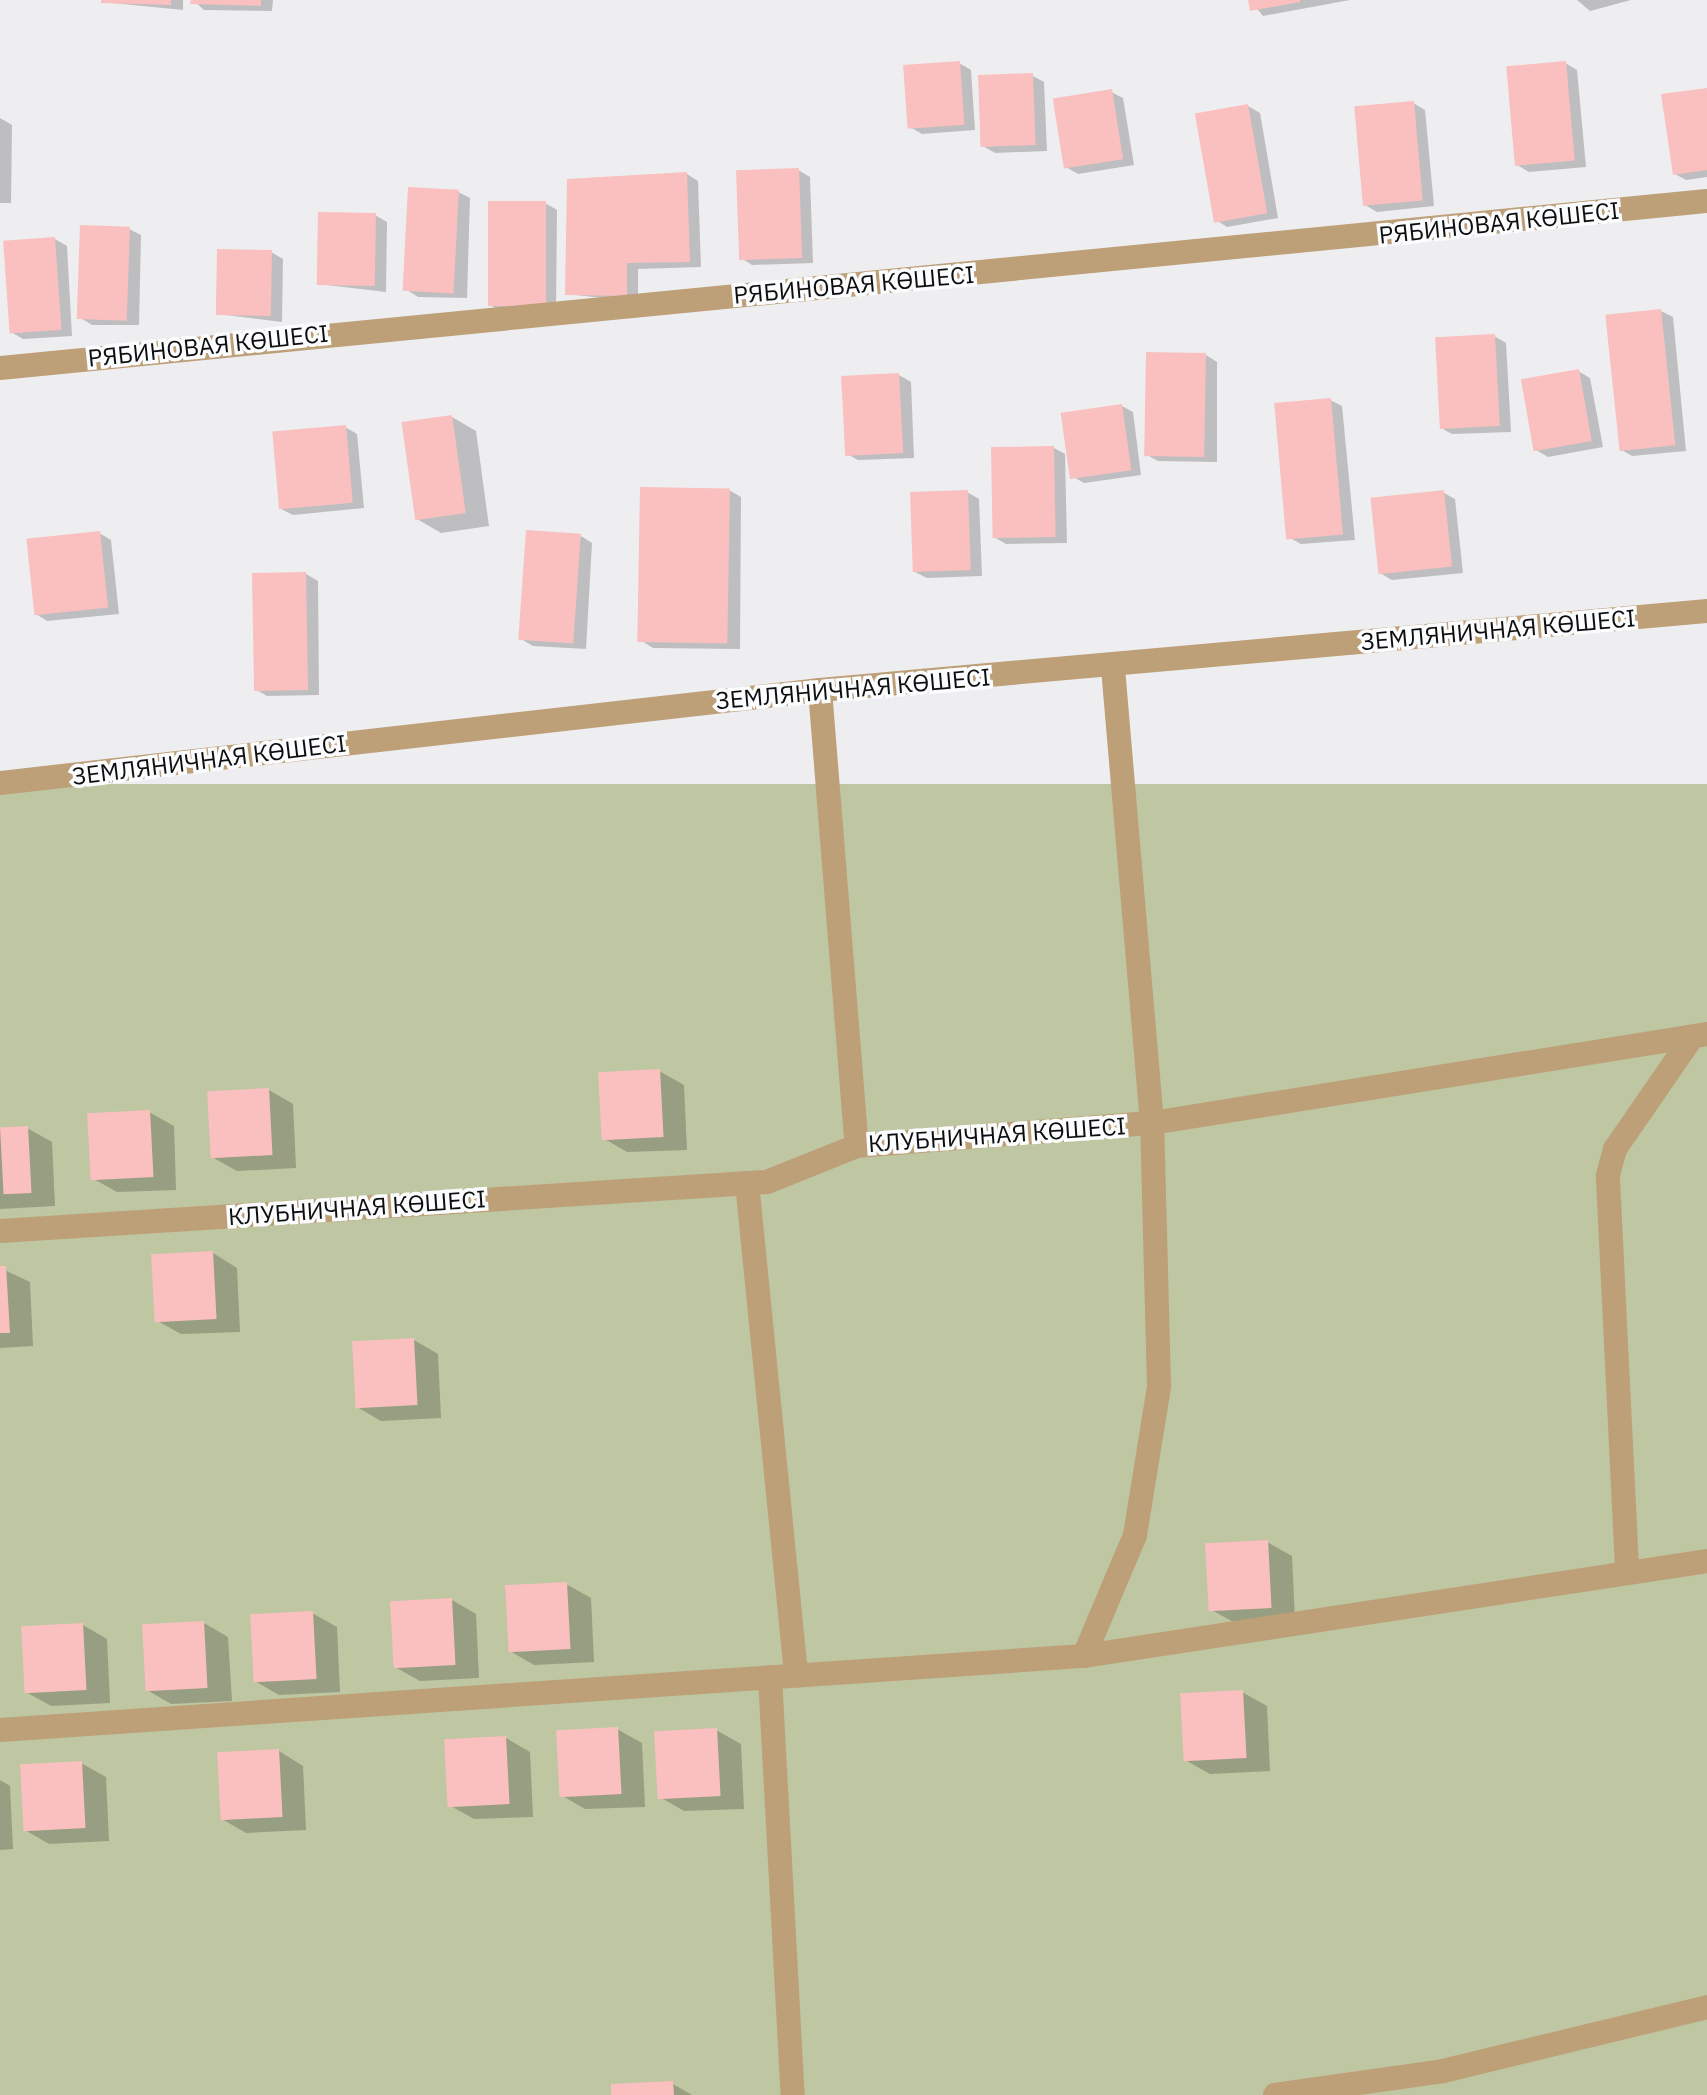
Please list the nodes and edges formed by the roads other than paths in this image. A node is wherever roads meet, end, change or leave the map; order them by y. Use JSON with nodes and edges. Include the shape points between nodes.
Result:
{"nodes":[{"id":1,"x":1707,"y":201,"type":"edge"},
{"id":2,"x":0,"y":368,"type":"edge"},
{"id":3,"x":1707,"y":611,"type":"edge"},
{"id":4,"x":1113,"y":665,"type":"junction"},
{"id":5,"x":820,"y":690,"type":"junction"},
{"id":6,"x":0,"y":760,"type":"edge"},
{"id":7,"x":10,"y":782,"type":"edge"},
{"id":8,"x":1700,"y":1035,"type":"edge"},
{"id":9,"x":1152,"y":1123,"type":"junction"},
{"id":10,"x":857,"y":1146,"type":"junction"},
{"id":11,"x":747,"y":1183,"type":"junction"},
{"id":12,"x":0,"y":1231,"type":"edge"},
{"id":13,"x":1707,"y":1561,"type":"edge"},
{"id":14,"x":1627,"y":1568,"type":"junction"},
{"id":15,"x":1084,"y":1656,"type":"junction"},
{"id":16,"x":796,"y":1676,"type":"junction"},
{"id":17,"x":770,"y":1677,"type":"junction"},
{"id":18,"x":0,"y":1730,"type":"edge"},
{"id":19,"x":1706,"y":2010,"type":"edge"},
{"id":20,"x":793,"y":2095,"type":"edge"},
{"id":21,"x":1275,"y":2095,"type":"edge"}],
"edges":[{"from":1,"to":2,"type":"street","name":"РЯБИНОВАЯ КӨШЕСІ"},
{"from":3,"to":4,"type":"street","name":"ЗЕМЛЯНИЧНАЯ КӨШЕСІ"},
{"from":4,"to":5,"type":"street","name":"ЗЕМЛЯНИЧНАЯ КӨШЕСІ"},
{"from":4,"to":9,"type":"street"},
{"from":5,"to":7,"type":"street","name":"ЗЕМЛЯНИЧНАЯ КӨШЕСІ"},
{"from":5,"to":10,"type":"street"},
{"from":6,"to":7,"type":"street"},
{"from":8,"to":9,"type":"street","name":"КЛУБНИЧНАЯ КӨШЕСІ"},
{"from":8,"to":14,"type":"street","via":[[1615,1149],[1608,1175]]},
{"from":9,"to":10,"type":"street","name":"КЛУБНИЧНАЯ КӨШЕСІ"},
{"from":9,"to":15,"type":"street","via":[[1159,1386],[1135,1535]]},
{"from":10,"to":11,"type":"street","name":"КЛУБНИЧНАЯ КӨШЕСІ"},
{"from":11,"to":12,"type":"street","name":"КЛУБНИЧНАЯ КӨШЕСІ"},
{"from":11,"to":16,"type":"street"},
{"from":13,"to":14,"type":"street"},
{"from":14,"to":15,"type":"street"},
{"from":15,"to":16,"type":"street"},
{"from":16,"to":17,"type":"street"},
{"from":17,"to":18,"type":"street"},
{"from":17,"to":20,"type":"street"},
{"from":19,"to":21,"type":"street","via":[[1443,2071]]}]}
